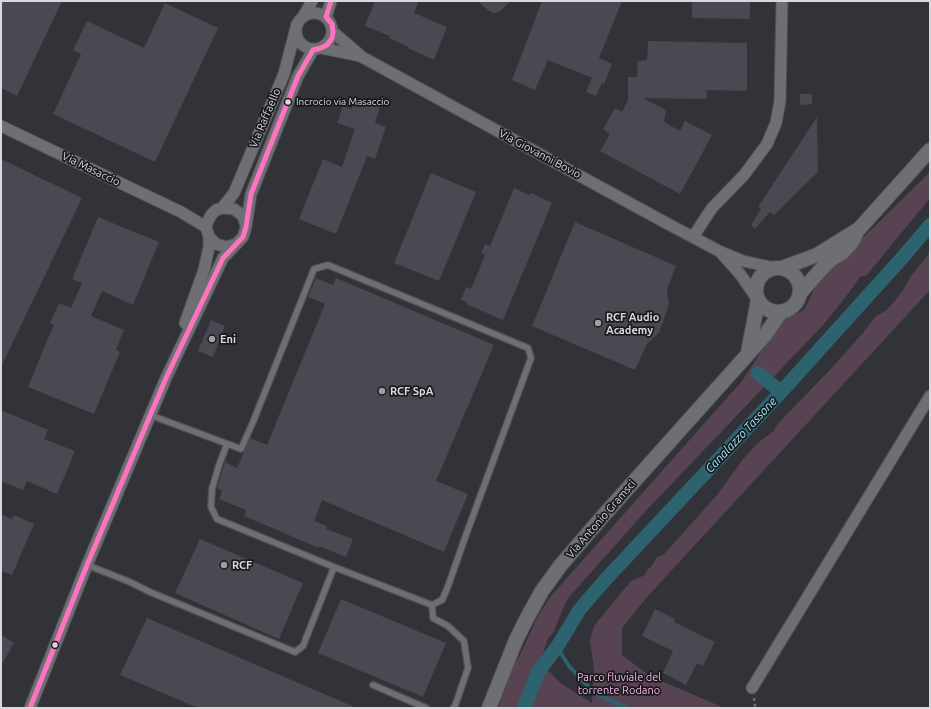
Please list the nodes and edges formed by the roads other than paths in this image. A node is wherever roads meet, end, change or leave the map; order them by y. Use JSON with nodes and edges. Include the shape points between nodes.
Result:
{"nodes":[{"id":1,"x":312,"y":1,"type":"edge"},
{"id":2,"x":331,"y":1,"type":"edge"},
{"id":3,"x":782,"y":1,"type":"edge"},
{"id":4,"x":326,"y":17,"type":"junction"},
{"id":5,"x":300,"y":20,"type":"junction"},
{"id":6,"x":333,"y":32,"type":"junction"},
{"id":7,"x":317,"y":49,"type":"junction"},
{"id":8,"x":362,"y":57,"type":"junction"},
{"id":9,"x":1,"y":126,"type":"edge"},
{"id":10,"x":930,"y":150,"type":"edge"},
{"id":11,"x":222,"y":208,"type":"junction"},
{"id":12,"x":181,"y":212,"type":"junction"},
{"id":13,"x":211,"y":215,"type":"junction"},
{"id":14,"x":246,"y":227,"type":"junction"},
{"id":15,"x":859,"y":229,"type":"junction"},
{"id":16,"x":208,"y":232,"type":"junction"},
{"id":17,"x":693,"y":237,"type":"junction"},
{"id":18,"x":236,"y":244,"type":"junction"},
{"id":19,"x":719,"y":251,"type":"junction"},
{"id":20,"x":778,"y":268,"type":"junction"},
{"id":21,"x":800,"y":293,"type":"junction"},
{"id":22,"x":757,"y":299,"type":"junction"},
{"id":23,"x":781,"y":312,"type":"junction"},
{"id":24,"x":748,"y":353,"type":"junction"},
{"id":25,"x":166,"y":378,"type":"junction"},
{"id":26,"x":930,"y":396,"type":"edge"},
{"id":27,"x":150,"y":415,"type":"junction"},
{"id":28,"x":227,"y":444,"type":"junction"},
{"id":29,"x":87,"y":565,"type":"junction"},
{"id":30,"x":334,"y":567,"type":"junction"},
{"id":31,"x":432,"y":605,"type":"junction"},
{"id":32,"x":373,"y":685,"type":"dead end"},
{"id":33,"x":752,"y":688,"type":"dead end"},
{"id":34,"x":30,"y":708,"type":"edge"},
{"id":35,"x":426,"y":708,"type":"edge"},
{"id":36,"x":453,"y":708,"type":"edge"},
{"id":37,"x":489,"y":708,"type":"edge"}],
"edges":[{"from":1,"to":5,"type":"street","name":"Via Raffaello"},
{"from":2,"to":4,"type":"street"},
{"from":3,"to":17,"type":"street","via":[[780,101],[776,123],[767,144],[744,175],[712,208]]},
{"from":4,"to":5,"type":"street","via":[[319,13],[311,13]]},
{"from":4,"to":6,"type":"street","via":[[332,24]]},
{"from":5,"to":7,"type":"street","via":[[296,30],[298,40],[310,49]]},
{"from":5,"to":11,"type":"street","name":"Via Raffaello","via":[[284,74],[234,193]]},
{"from":6,"to":7,"type":"street","name":"Via Raffaello","via":[[327,45]]},
{"from":6,"to":8,"type":"street","name":"Via Giovanni Bovio"},
{"from":7,"to":8,"type":"street","name":"Via Giovanni Bovio"},
{"from":7,"to":14,"type":"street","name":"Via Raffaello","via":[[298,76],[251,194]]},
{"from":8,"to":17,"type":"street","name":"Via Giovanni Bovio"},
{"from":9,"to":12,"type":"street","name":"Via Masaccio"},
{"from":10,"to":15,"type":"street","name":"Via Antonio Gramsci"},
{"from":11,"to":13,"type":"street","name":"Via Raffaello"},
{"from":11,"to":14,"type":"street","via":[[234,209],[243,216]]},
{"from":12,"to":13,"type":"street","name":"Via Masaccio"},
{"from":12,"to":16,"type":"street","name":"Via Masaccio"},
{"from":13,"to":16,"type":"street"},
{"from":14,"to":18,"type":"street","name":"Via Raffaello","via":[[243,237]]},
{"from":15,"to":20,"type":"street","name":"Via Antonio Gramsci","via":[[817,255]]},
{"from":15,"to":21,"type":"street","name":"Via Antonio Gramsci","via":[[842,253],[833,258]]},
{"from":16,"to":18,"type":"street","via":[[216,244],[226,247]]},
{"from":16,"to":25,"type":"street","via":[[209,247],[204,270]]},
{"from":17,"to":19,"type":"street","name":"Via Giovanni Bovio"},
{"from":18,"to":25,"type":"street","name":"Via Raffaello","via":[[223,258]]},
{"from":19,"to":20,"type":"street","name":"Via Giovanni Bovio","via":[[743,262]]},
{"from":19,"to":22,"type":"street","name":"Via Giovanni Bovio","via":[[740,274]]},
{"from":20,"to":21,"type":"street","via":[[794,274],[800,286]]},
{"from":20,"to":22,"type":"street","name":"Via Antonio Gramsci","via":[[768,270],[759,278],[755,291]]},
{"from":21,"to":23,"type":"street","name":"Via Antonio Gramsci","via":[[792,308]]},
{"from":22,"to":23,"type":"street","via":[[767,310]]},
{"from":22,"to":24,"type":"street","name":"Via Antonio Gramsci"},
{"from":23,"to":24,"type":"street","name":"Via Antonio Gramsci"},
{"from":24,"to":37,"type":"street","name":"Via Antonio Gramsci","via":[[560,566],[542,591],[516,640]]},
{"from":25,"to":27,"type":"street"},
{"from":26,"to":33,"type":"street"},
{"from":27,"to":28,"type":"lane"},
{"from":27,"to":29,"type":"street"},
{"from":28,"to":30,"type":"lane","via":[[212,489],[212,506],[216,519]]},
{"from":28,"to":31,"type":"lane","via":[[241,449],[314,268],[328,265],[528,348],[531,358],[448,589],[442,600]]},
{"from":29,"to":30,"type":"lane","via":[[295,652],[303,646]]},
{"from":29,"to":34,"type":"street"},
{"from":30,"to":31,"type":"lane"},
{"from":31,"to":36,"type":"lane","via":[[433,618],[448,626],[464,640],[468,668]]},
{"from":32,"to":35,"type":"lane"}]}
